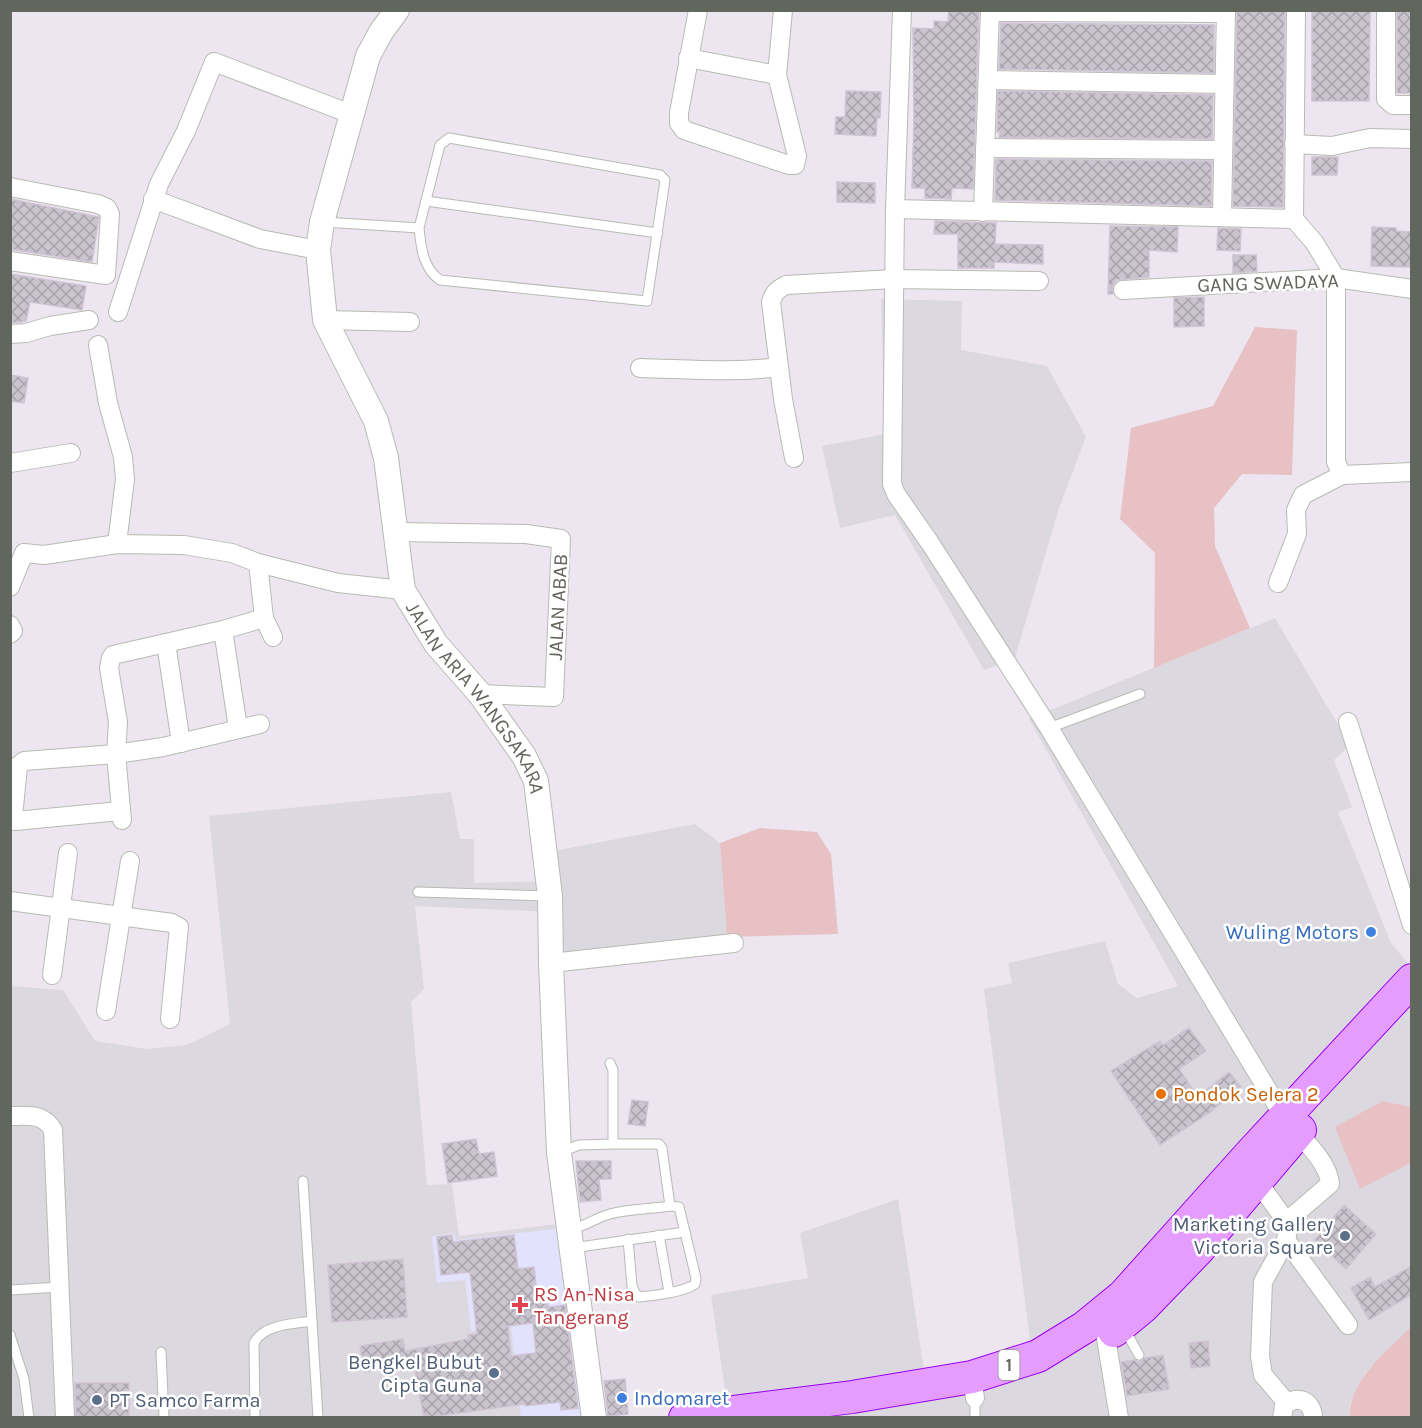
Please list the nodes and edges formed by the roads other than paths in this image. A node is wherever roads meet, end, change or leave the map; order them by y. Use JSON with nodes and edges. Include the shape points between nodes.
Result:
{"nodes":[{"id":1,"x":398,"y":10,"type":"edge"},
{"id":2,"x":698,"y":10,"type":"edge"},
{"id":3,"x":783,"y":10,"type":"edge"},
{"id":4,"x":902,"y":10,"type":"edge"},
{"id":5,"x":1296,"y":10,"type":"edge"},
{"id":6,"x":1386,"y":10,"type":"edge"},
{"id":7,"x":990,"y":11,"type":"edge"},
{"id":8,"x":1226,"y":12,"type":"edge"},
{"id":9,"x":688,"y":58,"type":"junction"},
{"id":10,"x":777,"y":75,"type":"junction"},
{"id":11,"x":988,"y":80,"type":"junction"},
{"id":12,"x":1224,"y":84,"type":"junction"},
{"id":13,"x":1412,"y":105,"type":"edge"},
{"id":14,"x":351,"y":114,"type":"junction"},
{"id":15,"x":1412,"y":139,"type":"edge"},
{"id":16,"x":1294,"y":144,"type":"junction"},
{"id":17,"x":985,"y":148,"type":"junction"},
{"id":18,"x":1223,"y":150,"type":"junction"},
{"id":19,"x":10,"y":187,"type":"edge"},
{"id":20,"x":153,"y":200,"type":"junction"},
{"id":21,"x":426,"y":201,"type":"junction"},
{"id":22,"x":895,"y":209,"type":"junction"},
{"id":23,"x":983,"y":212,"type":"junction"},
{"id":24,"x":1222,"y":217,"type":"junction"},
{"id":25,"x":1294,"y":219,"type":"junction"},
{"id":26,"x":322,"y":222,"type":"junction"},
{"id":27,"x":419,"y":228,"type":"junction"},
{"id":28,"x":658,"y":233,"type":"junction"},
{"id":29,"x":318,"y":250,"type":"junction"},
{"id":30,"x":10,"y":261,"type":"edge"},
{"id":31,"x":1336,"y":278,"type":"junction"},
{"id":32,"x":894,"y":279,"type":"junction"},
{"id":33,"x":1039,"y":281,"type":"dead end"},
{"id":34,"x":1412,"y":289,"type":"edge"},
{"id":35,"x":1123,"y":290,"type":"dead end"},
{"id":36,"x":118,"y":312,"type":"dead end"},
{"id":37,"x":88,"y":320,"type":"dead end"},
{"id":38,"x":325,"y":320,"type":"junction"},
{"id":39,"x":410,"y":322,"type":"dead end"},
{"id":40,"x":10,"y":334,"type":"edge"},
{"id":41,"x":98,"y":345,"type":"dead end"},
{"id":42,"x":779,"y":367,"type":"junction"},
{"id":43,"x":640,"y":368,"type":"dead end"},
{"id":44,"x":71,"y":453,"type":"dead end"},
{"id":45,"x":794,"y":458,"type":"dead end"},
{"id":46,"x":10,"y":463,"type":"edge"},
{"id":47,"x":1412,"y":472,"type":"edge"},
{"id":48,"x":1342,"y":475,"type":"junction"},
{"id":49,"x":394,"y":532,"type":"junction"},
{"id":50,"x":117,"y":544,"type":"junction"},
{"id":51,"x":17,"y":552,"type":"edge"},
{"id":52,"x":258,"y":563,"type":"junction"},
{"id":53,"x":1278,"y":583,"type":"dead end"},
{"id":54,"x":10,"y":588,"type":"edge"},
{"id":55,"x":402,"y":590,"type":"junction"},
{"id":56,"x":264,"y":618,"type":"junction"},
{"id":57,"x":10,"y":625,"type":"edge"},
{"id":58,"x":223,"y":630,"type":"junction"},
{"id":59,"x":10,"y":634,"type":"edge"},
{"id":60,"x":273,"y":637,"type":"dead end"},
{"id":61,"x":166,"y":643,"type":"junction"},
{"id":62,"x":480,"y":694,"type":"junction"},
{"id":63,"x":1140,"y":694,"type":"dead end"},
{"id":64,"x":1348,"y":722,"type":"dead end"},
{"id":65,"x":260,"y":724,"type":"dead end"},
{"id":66,"x":238,"y":728,"type":"junction"},
{"id":67,"x":1049,"y":728,"type":"junction"},
{"id":68,"x":181,"y":743,"type":"junction"},
{"id":69,"x":116,"y":754,"type":"junction"},
{"id":70,"x":68,"y":853,"type":"dead end"},
{"id":71,"x":130,"y":861,"type":"dead end"},
{"id":72,"x":418,"y":892,"type":"dead end"},
{"id":73,"x":550,"y":896,"type":"junction"},
{"id":74,"x":10,"y":901,"type":"edge"},
{"id":75,"x":61,"y":908,"type":"junction"},
{"id":76,"x":120,"y":917,"type":"junction"},
{"id":77,"x":1412,"y":925,"type":"edge"},
{"id":78,"x":734,"y":943,"type":"dead end"},
{"id":79,"x":551,"y":963,"type":"junction"},
{"id":80,"x":52,"y":975,"type":"dead end"},
{"id":81,"x":1412,"y":980,"type":"edge"},
{"id":82,"x":1412,"y":1008,"type":"edge"},
{"id":83,"x":106,"y":1011,"type":"dead end"},
{"id":84,"x":170,"y":1019,"type":"dead end"},
{"id":85,"x":610,"y":1062,"type":"dead end"},
{"id":86,"x":10,"y":1116,"type":"edge"},
{"id":87,"x":1288,"y":1129,"type":"junction"},
{"id":88,"x":613,"y":1144,"type":"junction"},
{"id":89,"x":559,"y":1153,"type":"junction"},
{"id":90,"x":1259,"y":1167,"type":"junction"},
{"id":91,"x":303,"y":1181,"type":"dead end"},
{"id":92,"x":670,"y":1206,"type":"junction"},
{"id":93,"x":1287,"y":1221,"type":"junction"},
{"id":94,"x":685,"y":1232,"type":"junction"},
{"id":95,"x":659,"y":1235,"type":"junction"},
{"id":96,"x":571,"y":1239,"type":"junction"},
{"id":97,"x":628,"y":1239,"type":"junction"},
{"id":98,"x":1286,"y":1240,"type":"junction"},
{"id":99,"x":60,"y":1287,"type":"junction"},
{"id":100,"x":10,"y":1290,"type":"edge"},
{"id":101,"x":669,"y":1292,"type":"junction"},
{"id":102,"x":312,"y":1321,"type":"junction"},
{"id":103,"x":1348,"y":1325,"type":"dead end"},
{"id":104,"x":1114,"y":1332,"type":"junction"},
{"id":105,"x":10,"y":1335,"type":"edge"},
{"id":106,"x":161,"y":1353,"type":"dead end"},
{"id":107,"x":1139,"y":1355,"type":"dead end"},
{"id":108,"x":974,"y":1397,"type":"edge"},
{"id":109,"x":1285,"y":1410,"type":"edge"},
{"id":110,"x":29,"y":1418,"type":"edge"},
{"id":111,"x":65,"y":1418,"type":"edge"},
{"id":112,"x":164,"y":1418,"type":"edge"},
{"id":113,"x":255,"y":1418,"type":"edge"},
{"id":114,"x":318,"y":1418,"type":"edge"},
{"id":115,"x":594,"y":1418,"type":"edge"},
{"id":116,"x":685,"y":1418,"type":"edge"},
{"id":117,"x":857,"y":1418,"type":"edge"},
{"id":118,"x":1119,"y":1418,"type":"edge"},
{"id":119,"x":1313,"y":1418,"type":"edge"}],
"edges":[{"from":1,"to":14,"type":"street","name":"JALAN ARIA WANGSAKARA","via":[[368,56]]},
{"from":2,"to":9,"type":"street"},
{"from":3,"to":10,"type":"street"},
{"from":4,"to":22,"type":"street"},
{"from":5,"to":16,"type":"street"},
{"from":6,"to":13,"type":"street","via":[[1386,99],[1393,105]]},
{"from":7,"to":8,"type":"street"},
{"from":7,"to":11,"type":"street"},
{"from":8,"to":12,"type":"street"},
{"from":9,"to":10,"type":"street"},
{"from":9,"to":10,"type":"street","via":[[679,113],[684,130],[795,165],[797,156]]},
{"from":11,"to":12,"type":"street"},
{"from":11,"to":17,"type":"street"},
{"from":12,"to":18,"type":"street"},
{"from":14,"to":20,"type":"street","via":[[214,62]]},
{"from":14,"to":26,"type":"street","name":"JALAN ARIA WANGSAKARA"},
{"from":15,"to":16,"type":"street","via":[[1370,138],[1332,146]]},
{"from":16,"to":25,"type":"street"},
{"from":17,"to":18,"type":"street"},
{"from":17,"to":23,"type":"street"},
{"from":18,"to":24,"type":"street"},
{"from":19,"to":30,"type":"street","via":[[98,204],[110,214],[106,275]]},
{"from":20,"to":29,"type":"street","via":[[260,239]]},
{"from":20,"to":36,"type":"street"},
{"from":21,"to":27,"type":"lane"},
{"from":21,"to":28,"type":"lane"},
{"from":21,"to":28,"type":"lane","via":[[440,145],[453,138],[660,175],[665,180]]},
{"from":22,"to":23,"type":"street"},
{"from":22,"to":32,"type":"street"},
{"from":23,"to":24,"type":"street"},
{"from":24,"to":25,"type":"street"},
{"from":25,"to":31,"type":"street"},
{"from":26,"to":27,"type":"lane"},
{"from":26,"to":29,"type":"street","name":"JALAN ARIA WANGSAKARA"},
{"from":27,"to":28,"type":"lane","via":[[422,251],[431,273],[440,280],[647,301]]},
{"from":29,"to":38,"type":"street","name":"JALAN ARIA WANGSAKARA"},
{"from":31,"to":34,"type":"street","name":"GANG SWADAYA"},
{"from":31,"to":35,"type":"street","name":"GANG SWADAYA"},
{"from":31,"to":48,"type":"street","via":[[1336,462]]},
{"from":32,"to":33,"type":"street"},
{"from":32,"to":42,"type":"street","via":[[779,288],[771,302]]},
{"from":32,"to":67,"type":"street","via":[[892,484]]},
{"from":37,"to":40,"type":"street"},
{"from":38,"to":39,"type":"street"},
{"from":38,"to":49,"type":"street","name":"JALAN ARIA WANGSAKARA","via":[[376,421],[386,458]]},
{"from":41,"to":50,"type":"street","via":[[123,457],[125,479]]},
{"from":42,"to":43,"type":"street"},
{"from":42,"to":45,"type":"street"},
{"from":44,"to":46,"type":"street"},
{"from":47,"to":48,"type":"street"},
{"from":48,"to":53,"type":"street","via":[[1303,495],[1296,510],[1298,534]]},
{"from":49,"to":55,"type":"street","name":"JALAN ARIA WANGSAKARA"},
{"from":49,"to":62,"type":"street","name":"JALAN ABAB","via":[[561,538],[554,697]]},
{"from":50,"to":51,"type":"street","via":[[44,555]]},
{"from":50,"to":52,"type":"street","via":[[184,545],[232,553]]},
{"from":51,"to":54,"type":"street"},
{"from":52,"to":55,"type":"street","via":[[338,583]]},
{"from":52,"to":56,"type":"street"},
{"from":55,"to":62,"type":"street","name":"JALAN ARIA WANGSAKARA","via":[[436,644]]},
{"from":56,"to":58,"type":"street"},
{"from":56,"to":60,"type":"street"},
{"from":57,"to":59,"type":"street"},
{"from":58,"to":61,"type":"street"},
{"from":58,"to":66,"type":"street"},
{"from":61,"to":68,"type":"street"},
{"from":61,"to":69,"type":"street","via":[[111,658],[109,668],[118,722]]},
{"from":62,"to":73,"type":"street","name":"JALAN ARIA WANGSAKARA","via":[[524,756],[536,781]]},
{"from":63,"to":67,"type":"lane"},
{"from":64,"to":77,"type":"street"},
{"from":65,"to":66,"type":"street"},
{"from":66,"to":68,"type":"street"},
{"from":67,"to":87,"type":"street"},
{"from":68,"to":69,"type":"street"},
{"from":69,"to":69,"type":"street","via":[[24,761],[18,766],[15,821],[121,815]]},
{"from":70,"to":75,"type":"street"},
{"from":71,"to":76,"type":"street"},
{"from":72,"to":73,"type":"lane"},
{"from":73,"to":79,"type":"street","name":"JALAN ARIA WANGSAKARA"},
{"from":74,"to":75,"type":"street"},
{"from":75,"to":76,"type":"street"},
{"from":75,"to":80,"type":"street"},
{"from":76,"to":83,"type":"street"},
{"from":76,"to":84,"type":"street","via":[[179,927]]},
{"from":78,"to":79,"type":"street"},
{"from":79,"to":89,"type":"street","name":"JALAN ARIA WANGSAKARA"},
{"from":81,"to":87,"type":"highway","number":"1"},
{"from":82,"to":87,"type":"highway","number":"1"},
{"from":85,"to":88,"type":"lane"},
{"from":86,"to":99,"type":"street","via":[[38,1116],[49,1122],[53,1130]]},
{"from":87,"to":90,"type":"highway","number":"1"},
{"from":87,"to":93,"type":"street","via":[[1319,1158],[1330,1184]]},
{"from":88,"to":89,"type":"lane","via":[[579,1145]]},
{"from":88,"to":92,"type":"lane","via":[[659,1144]]},
{"from":89,"to":96,"type":"street","name":"JALAN ARIA WANGSAKARA"},
{"from":90,"to":93,"type":"street"},
{"from":90,"to":104,"type":"highway","number":"1","via":[[1198,1250]]},
{"from":90,"to":108,"type":"highway","number":"1","via":[[1085,1328]]},
{"from":91,"to":102,"type":"lane"},
{"from":92,"to":94,"type":"lane","via":[[682,1211]]},
{"from":92,"to":96,"type":"lane","via":[[611,1214],[584,1227]]},
{"from":93,"to":98,"type":"street"},
{"from":94,"to":95,"type":"lane"},
{"from":94,"to":101,"type":"lane","via":[[696,1281],[690,1287]]},
{"from":95,"to":97,"type":"lane"},
{"from":95,"to":101,"type":"lane"},
{"from":96,"to":97,"type":"lane"},
{"from":96,"to":115,"type":"street","name":"JALAN ARIA WANGSAKARA"},
{"from":97,"to":101,"type":"lane","via":[[635,1293],[644,1297]]},
{"from":98,"to":103,"type":"street"},
{"from":98,"to":109,"type":"street","via":[[1263,1282],[1260,1356],[1263,1375]]},
{"from":99,"to":100,"type":"lane"},
{"from":99,"to":111,"type":"street"},
{"from":102,"to":113,"type":"lane","via":[[265,1330],[256,1338]]},
{"from":102,"to":114,"type":"lane"},
{"from":104,"to":107,"type":"lane"},
{"from":104,"to":108,"type":"highway","number":"1","via":[[1028,1381]]},
{"from":104,"to":118,"type":"street"},
{"from":105,"to":110,"type":"lane","via":[[24,1379]]},
{"from":106,"to":112,"type":"lane"},
{"from":108,"to":116,"type":"highway","number":"1","via":[[852,1397]]},
{"from":108,"to":117,"type":"highway","number":"1"},
{"from":109,"to":119,"type":"street","via":[[1296,1399],[1306,1401]]}]}
